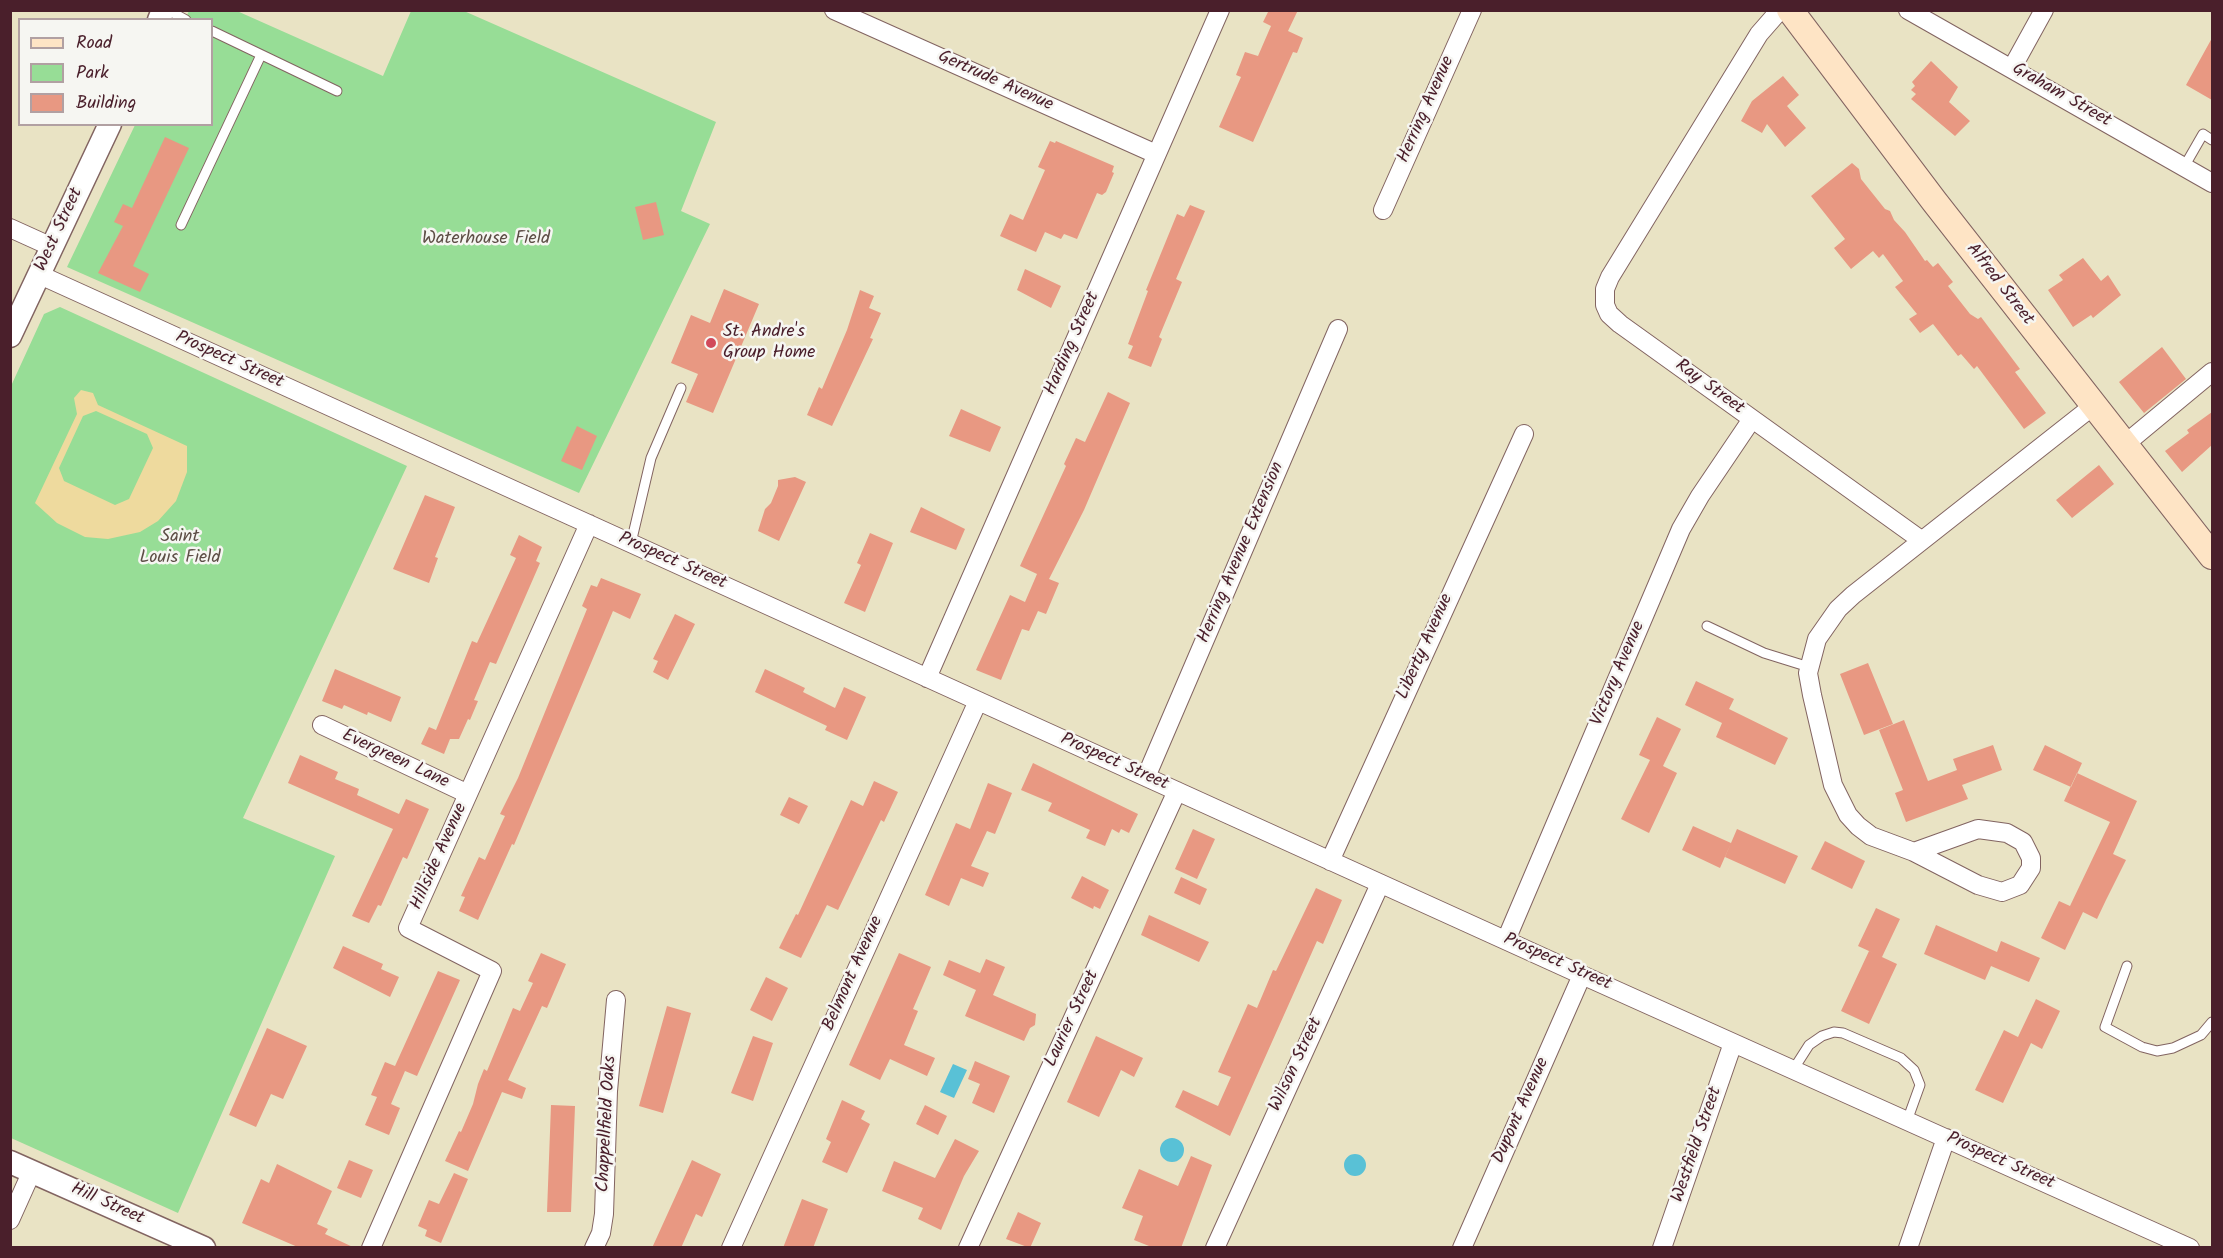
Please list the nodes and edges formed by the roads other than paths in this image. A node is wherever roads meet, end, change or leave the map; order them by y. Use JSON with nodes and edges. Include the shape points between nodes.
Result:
{"nodes":[{"id":1,"x":166,"y":10,"type":"edge"},
{"id":2,"x":834,"y":10,"type":"edge"},
{"id":3,"x":1220,"y":10,"type":"edge"},
{"id":4,"x":1472,"y":10,"type":"edge"},
{"id":5,"x":1780,"y":10,"type":"edge"},
{"id":6,"x":1791,"y":10,"type":"edge"},
{"id":7,"x":1908,"y":10,"type":"edge"},
{"id":8,"x":2044,"y":10,"type":"edge"},
{"id":9,"x":182,"y":18,"type":"edge"},
{"id":10,"x":213,"y":31,"type":"edge"},
{"id":11,"x":261,"y":55,"type":"junction"},
{"id":12,"x":2012,"y":68,"type":"junction"},
{"id":13,"x":337,"y":91,"type":"dead end"},
{"id":14,"x":109,"y":126,"type":"edge"},
{"id":15,"x":2212,"y":140,"type":"edge"},
{"id":16,"x":1156,"y":154,"type":"junction"},
{"id":17,"x":2184,"y":166,"type":"junction"},
{"id":18,"x":2212,"y":183,"type":"edge"},
{"id":19,"x":1383,"y":210,"type":"dead end"},
{"id":20,"x":181,"y":225,"type":"dead end"},
{"id":21,"x":10,"y":228,"type":"edge"},
{"id":22,"x":52,"y":247,"type":"junction"},
{"id":23,"x":40,"y":275,"type":"junction"},
{"id":24,"x":1338,"y":329,"type":"dead end"},
{"id":25,"x":10,"y":336,"type":"edge"},
{"id":26,"x":2212,"y":372,"type":"edge"},
{"id":27,"x":681,"y":388,"type":"dead end"},
{"id":28,"x":2093,"y":405,"type":"junction"},
{"id":29,"x":1752,"y":419,"type":"junction"},
{"id":30,"x":1524,"y":435,"type":"dead end"},
{"id":31,"x":2124,"y":445,"type":"junction"},
{"id":32,"x":589,"y":524,"type":"junction"},
{"id":33,"x":1921,"y":540,"type":"junction"},
{"id":34,"x":631,"y":543,"type":"junction"},
{"id":35,"x":2212,"y":556,"type":"edge"},
{"id":36,"x":1707,"y":626,"type":"dead end"},
{"id":37,"x":1809,"y":667,"type":"junction"},
{"id":38,"x":927,"y":678,"type":"junction"},
{"id":39,"x":978,"y":701,"type":"junction"},
{"id":40,"x":322,"y":725,"type":"dead end"},
{"id":41,"x":1146,"y":777,"type":"junction"},
{"id":42,"x":1177,"y":791,"type":"junction"},
{"id":43,"x":468,"y":794,"type":"junction"},
{"id":44,"x":1914,"y":852,"type":"junction"},
{"id":45,"x":1330,"y":861,"type":"junction"},
{"id":46,"x":1380,"y":884,"type":"junction"},
{"id":47,"x":1506,"y":940,"type":"junction"},
{"id":48,"x":2127,"y":966,"type":"dead end"},
{"id":49,"x":1582,"y":975,"type":"junction"},
{"id":50,"x":616,"y":1000,"type":"dead end"},
{"id":51,"x":2212,"y":1022,"type":"edge"},
{"id":52,"x":1733,"y":1043,"type":"junction"},
{"id":53,"x":1793,"y":1070,"type":"junction"},
{"id":54,"x":1907,"y":1121,"type":"junction"},
{"id":55,"x":1946,"y":1138,"type":"junction"},
{"id":56,"x":10,"y":1162,"type":"edge"},
{"id":57,"x":32,"y":1172,"type":"junction"},
{"id":58,"x":10,"y":1221,"type":"edge"},
{"id":59,"x":204,"y":1248,"type":"edge"},
{"id":60,"x":371,"y":1248,"type":"edge"},
{"id":61,"x":594,"y":1248,"type":"edge"},
{"id":62,"x":731,"y":1248,"type":"edge"},
{"id":63,"x":968,"y":1248,"type":"edge"},
{"id":64,"x":1215,"y":1248,"type":"edge"},
{"id":65,"x":1462,"y":1248,"type":"edge"},
{"id":66,"x":1662,"y":1248,"type":"edge"},
{"id":67,"x":1908,"y":1248,"type":"edge"},
{"id":68,"x":2190,"y":1248,"type":"edge"}],
"edges":[{"from":1,"to":9,"type":"lane"},
{"from":2,"to":16,"type":"street","name":"Gertrude Avenue"},
{"from":3,"to":16,"type":"street","name":"Harding Street"},
{"from":4,"to":19,"type":"street","name":"Herring Avenue"},
{"from":5,"to":29,"type":"street","name":"Ray Street","via":[[1740,64],[1610,277],[1604,297],[1615,320]]},
{"from":6,"to":28,"type":"main road","name":"Alfred Street"},
{"from":7,"to":12,"type":"street","name":"Graham Street"},
{"from":8,"to":12,"type":"street"},
{"from":10,"to":11,"type":"lane"},
{"from":11,"to":13,"type":"lane"},
{"from":11,"to":20,"type":"lane"},
{"from":12,"to":17,"type":"street","name":"Graham Street"},
{"from":14,"to":22,"type":"street","name":"West Street"},
{"from":15,"to":17,"type":"lane","via":[[2203,134]]},
{"from":16,"to":38,"type":"street","name":"Harding Street"},
{"from":17,"to":18,"type":"street","name":"Graham Street"},
{"from":21,"to":22,"type":"street"},
{"from":22,"to":23,"type":"street","name":"West Street"},
{"from":23,"to":25,"type":"street","name":"West Street"},
{"from":23,"to":32,"type":"street","name":"Prospect Street"},
{"from":24,"to":41,"type":"street","name":"Herring Avenue Extension"},
{"from":26,"to":31,"type":"street"},
{"from":27,"to":34,"type":"lane","via":[[651,458]]},
{"from":28,"to":31,"type":"main road","name":"Alfred Street"},
{"from":28,"to":33,"type":"street"},
{"from":29,"to":33,"type":"street","name":"Ray Street"},
{"from":29,"to":47,"type":"street","name":"Victory Avenue","via":[[1681,530]]},
{"from":30,"to":45,"type":"street","name":"Liberty Avenue"},
{"from":31,"to":35,"type":"main road","name":"Alfred Street"},
{"from":32,"to":34,"type":"street","name":"Prospect Street"},
{"from":32,"to":43,"type":"street","name":"Hillside Avenue"},
{"from":33,"to":37,"type":"street","via":[[1838,609],[1816,639]]},
{"from":34,"to":38,"type":"street","name":"Prospect Street"},
{"from":36,"to":37,"type":"lane","via":[[1764,653]]},
{"from":37,"to":44,"type":"street","via":[[1833,785],[1848,815],[1871,836]]},
{"from":38,"to":39,"type":"street","name":"Prospect Street"},
{"from":39,"to":41,"type":"street","name":"Prospect Street"},
{"from":39,"to":62,"type":"street","name":"Belmont Avenue"},
{"from":40,"to":43,"type":"street","name":"Evergreen Lane"},
{"from":41,"to":42,"type":"street","name":"Prospect Street"},
{"from":42,"to":45,"type":"street","name":"Prospect Street"},
{"from":42,"to":63,"type":"street","name":"Laurier Street"},
{"from":43,"to":60,"type":"street","name":"Hillside Avenue","via":[[408,927],[492,971]]},
{"from":44,"to":44,"type":"street","via":[[1965,832],[1989,829],[2016,836],[2023,842],[2031,868],[2020,885],[2002,892],[1978,885]]},
{"from":45,"to":46,"type":"street","name":"Prospect Street"},
{"from":46,"to":47,"type":"street","name":"Prospect Street"},
{"from":46,"to":64,"type":"street","name":"Wilson Street"},
{"from":47,"to":49,"type":"street","name":"Prospect Street"},
{"from":48,"to":51,"type":"lane","via":[[2104,1027],[2157,1051],[2201,1035]]},
{"from":49,"to":52,"type":"street","name":"Prospect Street"},
{"from":49,"to":65,"type":"street","name":"Dupont Avenue"},
{"from":50,"to":61,"type":"street","name":"Chappellfield Oaks","via":[[604,1214]]},
{"from":52,"to":53,"type":"street","name":"Prospect Street"},
{"from":52,"to":66,"type":"street","name":"Westfield Street"},
{"from":53,"to":54,"type":"street","name":"Prospect Street"},
{"from":53,"to":54,"type":"lane","via":[[1809,1045],[1834,1032],[1901,1058],[1914,1070],[1920,1085]]},
{"from":54,"to":55,"type":"street","name":"Prospect Street"},
{"from":55,"to":67,"type":"street"},
{"from":55,"to":68,"type":"street","name":"Prospect Street"},
{"from":56,"to":57,"type":"street","name":"Hill Street"},
{"from":57,"to":58,"type":"street"},
{"from":57,"to":59,"type":"street","name":"Hill Street"}]}
